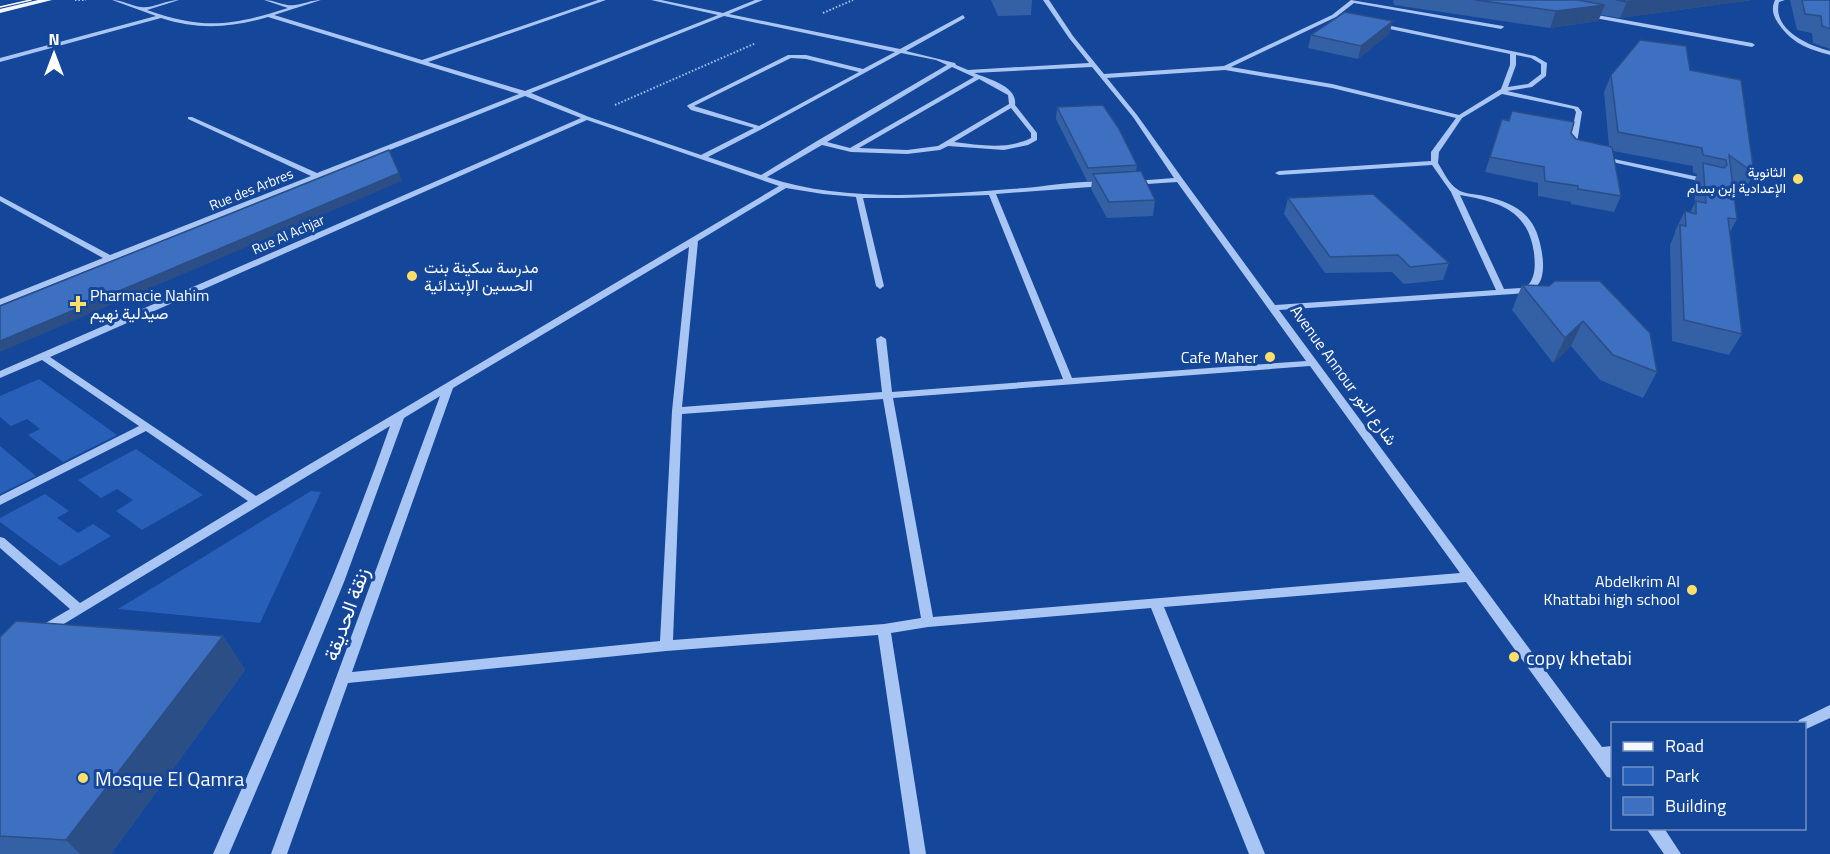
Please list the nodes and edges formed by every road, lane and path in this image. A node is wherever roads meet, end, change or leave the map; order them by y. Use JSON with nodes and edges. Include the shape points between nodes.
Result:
{"nodes":[{"id":1,"x":48,"y":0,"type":"edge"},
{"id":2,"x":75,"y":0,"type":"edge"},
{"id":3,"x":86,"y":0,"type":"edge"},
{"id":4,"x":115,"y":0,"type":"edge"},
{"id":5,"x":176,"y":0,"type":"edge"},
{"id":6,"x":267,"y":0,"type":"edge"},
{"id":7,"x":318,"y":0,"type":"edge"},
{"id":8,"x":603,"y":0,"type":"edge"},
{"id":9,"x":654,"y":0,"type":"edge"},
{"id":10,"x":760,"y":0,"type":"edge"},
{"id":11,"x":853,"y":0,"type":"edge"},
{"id":12,"x":1046,"y":0,"type":"edge"},
{"id":13,"x":1782,"y":0,"type":"edge"},
{"id":14,"x":1354,"y":1,"type":"edge"},
{"id":15,"x":291,"y":8,"type":"junction"},
{"id":16,"x":142,"y":9,"type":"junction"},
{"id":17,"x":0,"y":11,"type":"edge"},
{"id":18,"x":1577,"y":14,"type":"edge"},
{"id":19,"x":267,"y":15,"type":"junction"},
{"id":20,"x":164,"y":16,"type":"junction"},
{"id":21,"x":721,"y":16,"type":"junction"},
{"id":22,"x":1334,"y":16,"type":"junction"},
{"id":23,"x":963,"y":17,"type":"dead end"},
{"id":24,"x":1346,"y":19,"type":"edge"},
{"id":25,"x":1369,"y":24,"type":"edge"},
{"id":26,"x":1502,"y":27,"type":"edge"},
{"id":27,"x":787,"y":30,"type":"junction"},
{"id":28,"x":1752,"y":45,"type":"dead end"},
{"id":29,"x":897,"y":51,"type":"junction"},
{"id":30,"x":1513,"y":53,"type":"junction"},
{"id":31,"x":1830,"y":53,"type":"edge"},
{"id":32,"x":0,"y":60,"type":"edge"},
{"id":33,"x":423,"y":62,"type":"junction"},
{"id":34,"x":953,"y":64,"type":"junction"},
{"id":35,"x":1094,"y":65,"type":"junction"},
{"id":36,"x":1225,"y":68,"type":"junction"},
{"id":37,"x":864,"y":70,"type":"junction"},
{"id":38,"x":966,"y":71,"type":"junction"},
{"id":39,"x":979,"y":76,"type":"junction"},
{"id":40,"x":1103,"y":76,"type":"junction"},
{"id":41,"x":1502,"y":91,"type":"junction"},
{"id":42,"x":527,"y":94,"type":"junction"},
{"id":43,"x":1012,"y":105,"type":"junction"},
{"id":44,"x":1460,"y":117,"type":"junction"},
{"id":45,"x":190,"y":118,"type":"dead end"},
{"id":46,"x":587,"y":118,"type":"junction"},
{"id":47,"x":760,"y":128,"type":"junction"},
{"id":48,"x":819,"y":142,"type":"junction"},
{"id":49,"x":949,"y":144,"type":"junction"},
{"id":50,"x":851,"y":150,"type":"junction"},
{"id":51,"x":1580,"y":153,"type":"edge"},
{"id":52,"x":1591,"y":155,"type":"edge"},
{"id":53,"x":702,"y":157,"type":"junction"},
{"id":54,"x":1434,"y":163,"type":"junction"},
{"id":55,"x":1279,"y":173,"type":"dead end"},
{"id":56,"x":319,"y":177,"type":"junction"},
{"id":57,"x":760,"y":178,"type":"junction"},
{"id":58,"x":1179,"y":180,"type":"junction"},
{"id":59,"x":1712,"y":182,"type":"edge"},
{"id":60,"x":1120,"y":183,"type":"edge"},
{"id":61,"x":1109,"y":184,"type":"edge"},
{"id":62,"x":784,"y":186,"type":"junction"},
{"id":63,"x":991,"y":191,"type":"junction"},
{"id":64,"x":1455,"y":192,"type":"junction"},
{"id":65,"x":860,"y":195,"type":"junction"},
{"id":66,"x":0,"y":198,"type":"edge"},
{"id":67,"x":694,"y":238,"type":"junction"},
{"id":68,"x":110,"y":260,"type":"junction"},
{"id":69,"x":880,"y":286,"type":"dead end"},
{"id":70,"x":1501,"y":292,"type":"junction"},
{"id":71,"x":0,"y":302,"type":"edge"},
{"id":72,"x":1273,"y":308,"type":"junction"},
{"id":73,"x":881,"y":339,"type":"dead end"},
{"id":74,"x":43,"y":356,"type":"junction"},
{"id":75,"x":1313,"y":363,"type":"junction"},
{"id":76,"x":0,"y":375,"type":"edge"},
{"id":77,"x":1069,"y":382,"type":"junction"},
{"id":78,"x":449,"y":386,"type":"junction"},
{"id":79,"x":887,"y":395,"type":"junction"},
{"id":80,"x":677,"y":411,"type":"junction"},
{"id":81,"x":399,"y":416,"type":"junction"},
{"id":82,"x":146,"y":427,"type":"junction"},
{"id":83,"x":0,"y":501,"type":"edge"},
{"id":84,"x":256,"y":501,"type":"junction"},
{"id":85,"x":0,"y":541,"type":"edge"},
{"id":86,"x":1470,"y":577,"type":"junction"},
{"id":87,"x":1156,"y":604,"type":"junction"},
{"id":88,"x":79,"y":609,"type":"junction"},
{"id":89,"x":928,"y":622,"type":"junction"},
{"id":90,"x":884,"y":629,"type":"junction"},
{"id":91,"x":30,"y":639,"type":"edge"},
{"id":92,"x":666,"y":646,"type":"junction"},
{"id":93,"x":344,"y":678,"type":"junction"},
{"id":94,"x":1830,"y":711,"type":"edge"},
{"id":95,"x":1806,"y":722,"type":"edge"},
{"id":96,"x":1606,"y":753,"type":"edge"},
{"id":97,"x":1611,"y":769,"type":"edge"},
{"id":98,"x":1655,"y":830,"type":"edge"},
{"id":99,"x":221,"y":854,"type":"edge"},
{"id":100,"x":279,"y":854,"type":"edge"},
{"id":101,"x":918,"y":854,"type":"edge"},
{"id":102,"x":1257,"y":854,"type":"edge"},
{"id":103,"x":1673,"y":854,"type":"edge"}],
"edges":[{"from":1,"to":17,"type":"main road"},
{"from":2,"to":3,"type":"path"},
{"from":4,"to":16,"type":"street"},
{"from":5,"to":16,"type":"street"},
{"from":6,"to":15,"type":"street"},
{"from":7,"to":15,"type":"street"},
{"from":8,"to":33,"type":"street"},
{"from":9,"to":21,"type":"street"},
{"from":10,"to":21,"type":"street","name":"Rue des Arbres"},
{"from":11,"to":27,"type":"path"},
{"from":12,"to":35,"type":"street","name":"Avenue Annour شارع النور"},
{"from":13,"to":31,"type":"street","via":[[1776,1],[1774,7],[1791,38]]},
{"from":14,"to":22,"type":"street"},
{"from":14,"to":26,"type":"street"},
{"from":15,"to":19,"type":"street"},
{"from":16,"to":20,"type":"street"},
{"from":18,"to":28,"type":"street"},
{"from":19,"to":20,"type":"street","via":[[211,26]]},
{"from":19,"to":33,"type":"street"},
{"from":20,"to":32,"type":"street"},
{"from":21,"to":27,"type":"street"},
{"from":21,"to":42,"type":"street","name":"Rue des Arbres"},
{"from":22,"to":24,"type":"street"},
{"from":22,"to":36,"type":"street"},
{"from":23,"to":29,"type":"street"},
{"from":25,"to":30,"type":"street"},
{"from":27,"to":29,"type":"street"},
{"from":27,"to":46,"type":"path"},
{"from":29,"to":34,"type":"street"},
{"from":29,"to":37,"type":"street"},
{"from":30,"to":41,"type":"street","via":[[1513,65]]},
{"from":30,"to":41,"type":"street","via":[[1544,63],[1544,75],[1530,86]]},
{"from":33,"to":42,"type":"street"},
{"from":34,"to":38,"type":"street"},
{"from":34,"to":48,"type":"street"},
{"from":35,"to":38,"type":"street"},
{"from":35,"to":40,"type":"street","name":"Avenue Annour شارع النور"},
{"from":36,"to":40,"type":"street"},
{"from":36,"to":44,"type":"street","via":[[1332,86]]},
{"from":37,"to":47,"type":"street"},
{"from":37,"to":47,"type":"street","via":[[790,56],[690,106]]},
{"from":38,"to":39,"type":"street"},
{"from":39,"to":43,"type":"street","via":[[1011,94]]},
{"from":39,"to":50,"type":"street"},
{"from":40,"to":58,"type":"street","name":"Avenue Annour شارع النور"},
{"from":41,"to":44,"type":"street"},
{"from":41,"to":51,"type":"street","via":[[1576,108],[1579,112],[1571,148]]},
{"from":42,"to":46,"type":"street"},
{"from":42,"to":56,"type":"street","name":"Rue des Arbres"},
{"from":43,"to":49,"type":"street"},
{"from":43,"to":49,"type":"street","via":[[1034,134],[1035,139],[1029,143],[1007,148]]},
{"from":44,"to":54,"type":"street","via":[[1435,152]]},
{"from":45,"to":56,"type":"street"},
{"from":46,"to":53,"type":"street"},
{"from":46,"to":74,"type":"street","name":"Rue Al Achjar"},
{"from":47,"to":53,"type":"street"},
{"from":48,"to":50,"type":"street"},
{"from":48,"to":57,"type":"street"},
{"from":49,"to":50,"type":"street","via":[[907,152]]},
{"from":52,"to":59,"type":"street"},
{"from":53,"to":57,"type":"street"},
{"from":54,"to":55,"type":"street"},
{"from":54,"to":64,"type":"street"},
{"from":56,"to":68,"type":"street","name":"Rue des Arbres"},
{"from":57,"to":62,"type":"street"},
{"from":58,"to":60,"type":"street"},
{"from":58,"to":72,"type":"street","name":"Avenue Annour شارع النور"},
{"from":61,"to":63,"type":"street"},
{"from":62,"to":65,"type":"street"},
{"from":62,"to":67,"type":"street"},
{"from":63,"to":65,"type":"street"},
{"from":63,"to":77,"type":"street"},
{"from":64,"to":70,"type":"street"},
{"from":64,"to":70,"type":"street","via":[[1513,209],[1527,218],[1534,233],[1539,257],[1534,285]]},
{"from":65,"to":69,"type":"street"},
{"from":66,"to":68,"type":"street"},
{"from":67,"to":78,"type":"street"},
{"from":67,"to":80,"type":"street"},
{"from":68,"to":71,"type":"street","name":"Rue des Arbres"},
{"from":70,"to":72,"type":"street"},
{"from":72,"to":75,"type":"street","name":"Avenue Annour شارع النور"},
{"from":73,"to":79,"type":"street"},
{"from":74,"to":76,"type":"street","name":"Rue Al Achjar"},
{"from":74,"to":82,"type":"street"},
{"from":75,"to":77,"type":"street"},
{"from":75,"to":86,"type":"street","name":"Avenue Annour شارع النور"},
{"from":77,"to":79,"type":"street"},
{"from":78,"to":81,"type":"street"},
{"from":78,"to":93,"type":"street","name":"زنقة الحديقة"},
{"from":79,"to":80,"type":"street"},
{"from":79,"to":89,"type":"street"},
{"from":80,"to":92,"type":"street"},
{"from":81,"to":84,"type":"street"},
{"from":81,"to":99,"type":"street","name":"زنقة الحديقة","via":[[381,472]]},
{"from":82,"to":83,"type":"street"},
{"from":82,"to":84,"type":"street"},
{"from":84,"to":88,"type":"street"},
{"from":85,"to":88,"type":"street"},
{"from":86,"to":87,"type":"street"},
{"from":86,"to":96,"type":"street","name":"Avenue Annour شارع النور"},
{"from":87,"to":89,"type":"street"},
{"from":87,"to":102,"type":"street"},
{"from":88,"to":91,"type":"street"},
{"from":89,"to":90,"type":"street"},
{"from":90,"to":92,"type":"street"},
{"from":90,"to":101,"type":"street"},
{"from":92,"to":93,"type":"street"},
{"from":93,"to":100,"type":"street","name":"زنقة الحديقة"},
{"from":94,"to":95,"type":"street"},
{"from":96,"to":97,"type":"street","name":"Avenue Annour شارع النور"},
{"from":98,"to":103,"type":"street"}]}
